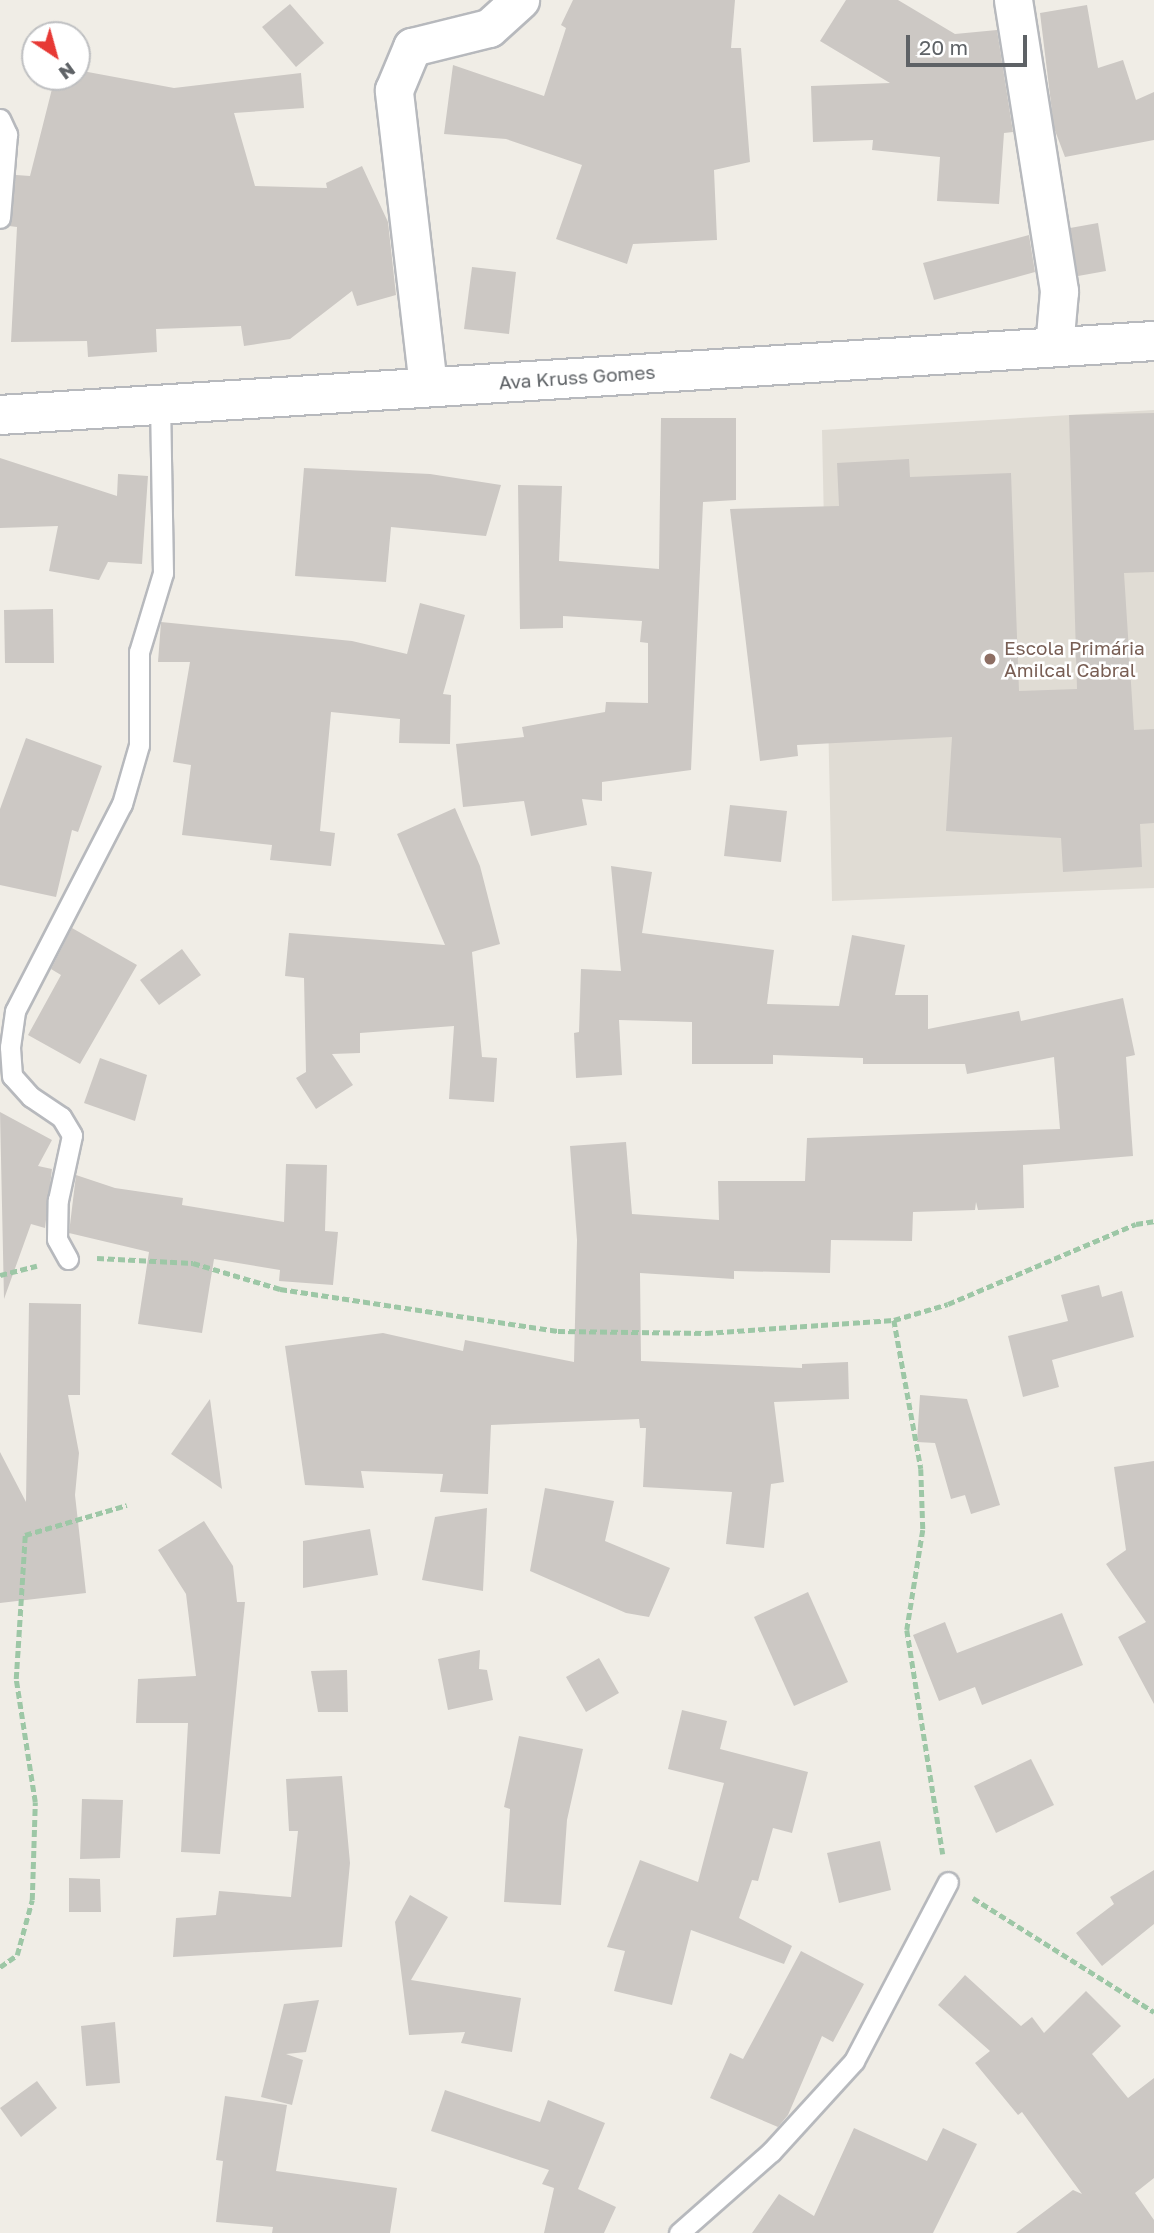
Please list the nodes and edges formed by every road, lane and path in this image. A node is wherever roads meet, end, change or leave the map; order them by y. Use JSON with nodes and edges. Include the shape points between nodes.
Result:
{"nodes":[{"id":1,"x":520,"y":0,"type":"edge"},
{"id":2,"x":1013,"y":0,"type":"edge"},
{"id":3,"x":0,"y":119,"type":"edge"},
{"id":4,"x":0,"y":218,"type":"edge"},
{"id":5,"x":1154,"y":341,"type":"edge"},
{"id":6,"x":1054,"y":347,"type":"junction"},
{"id":7,"x":428,"y":386,"type":"junction"},
{"id":8,"x":160,"y":404,"type":"junction"},
{"id":9,"x":0,"y":415,"type":"edge"},
{"id":10,"x":1154,"y":1221,"type":"edge"},
{"id":11,"x":68,"y":1258,"type":"junction"},
{"id":12,"x":0,"y":1275,"type":"edge"},
{"id":13,"x":894,"y":1320,"type":"junction"},
{"id":14,"x":127,"y":1506,"type":"dead end"},
{"id":15,"x":948,"y":1882,"type":"junction"},
{"id":16,"x":0,"y":1967,"type":"edge"},
{"id":17,"x":1154,"y":2012,"type":"edge"},
{"id":18,"x":679,"y":2233,"type":"edge"}],
"edges":[{"from":1,"to":7,"type":"street","via":[[489,28],[412,47],[394,90]]},
{"from":2,"to":6,"type":"street","via":[[1059,291]]},
{"from":3,"to":4,"type":"lane","via":[[7,134]]},
{"from":5,"to":6,"type":"street","name":"Ava Kruss Gomes"},
{"from":6,"to":7,"type":"street","name":"Ava Kruss Gomes"},
{"from":7,"to":8,"type":"street","name":"Ava Kruss Gomes"},
{"from":8,"to":9,"type":"street","name":"Ava Kruss Gomes"},
{"from":8,"to":11,"type":"lane","via":[[163,573],[139,652],[139,745],[121,804],[15,1011],[10,1047],[12,1076],[31,1097],[61,1116],[72,1135],[58,1200],[57,1239]]},
{"from":10,"to":13,"type":"path","via":[[1136,1224],[948,1304]]},
{"from":11,"to":12,"type":"path"},
{"from":11,"to":13,"type":"path","via":[[150,1257],[193,1263],[280,1289],[558,1331],[706,1333]]},
{"from":13,"to":15,"type":"path","via":[[921,1469],[923,1530],[907,1630]]},
{"from":14,"to":16,"type":"path","via":[[25,1535],[16,1679],[35,1802],[32,1900],[17,1955]]},
{"from":15,"to":17,"type":"path"},
{"from":15,"to":18,"type":"lane","via":[[854,2061],[771,2152]]}]}
